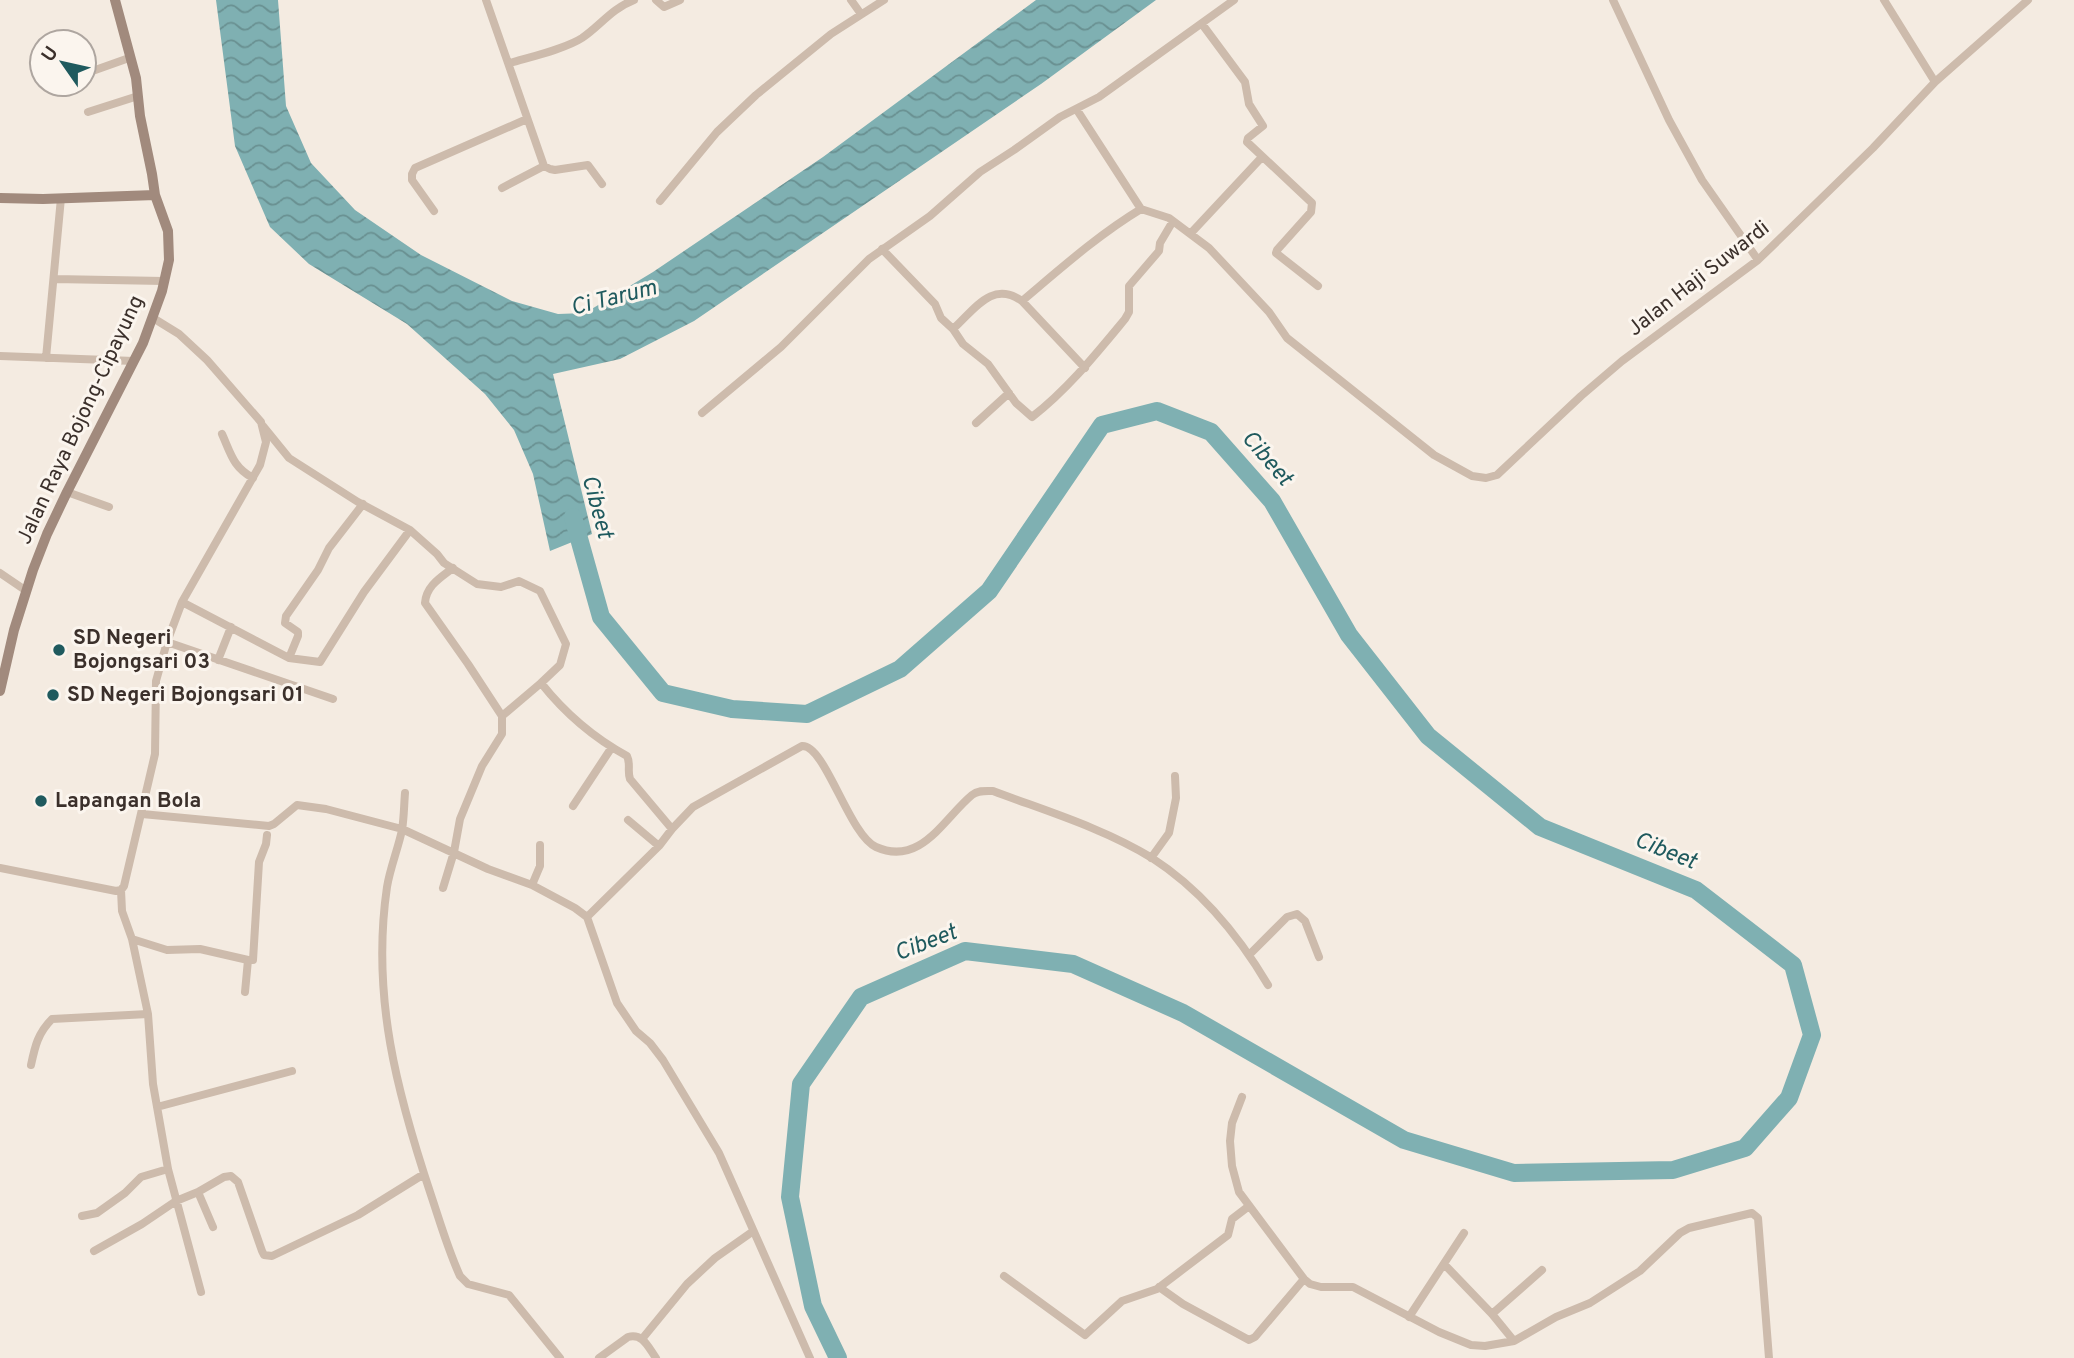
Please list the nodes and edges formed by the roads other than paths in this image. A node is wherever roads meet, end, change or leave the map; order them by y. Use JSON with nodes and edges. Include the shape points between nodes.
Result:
{"nodes":[{"id":1,"x":115,"y":0,"type":"edge"},
{"id":2,"x":486,"y":0,"type":"edge"},
{"id":3,"x":634,"y":0,"type":"edge"},
{"id":4,"x":656,"y":0,"type":"edge"},
{"id":5,"x":680,"y":0,"type":"edge"},
{"id":6,"x":851,"y":0,"type":"edge"},
{"id":7,"x":884,"y":0,"type":"edge"},
{"id":8,"x":1234,"y":0,"type":"edge"},
{"id":9,"x":1613,"y":0,"type":"edge"},
{"id":10,"x":2028,"y":0,"type":"edge"},
{"id":11,"x":1889,"y":2,"type":"edge"},
{"id":12,"x":861,"y":14,"type":"junction"},
{"id":13,"x":1202,"y":24,"type":"junction"},
{"id":14,"x":129,"y":58,"type":"junction"},
{"id":15,"x":510,"y":63,"type":"junction"},
{"id":16,"x":98,"y":69,"type":"edge"},
{"id":17,"x":1935,"y":82,"type":"junction"},
{"id":18,"x":138,"y":96,"type":"junction"},
{"id":19,"x":1077,"y":110,"type":"junction"},
{"id":20,"x":88,"y":112,"type":"dead end"},
{"id":21,"x":527,"y":118,"type":"junction"},
{"id":22,"x":1262,"y":157,"type":"junction"},
{"id":23,"x":544,"y":166,"type":"junction"},
{"id":24,"x":602,"y":184,"type":"dead end"},
{"id":25,"x":502,"y":188,"type":"dead end"},
{"id":26,"x":155,"y":195,"type":"junction"},
{"id":27,"x":0,"y":198,"type":"edge"},
{"id":28,"x":61,"y":198,"type":"junction"},
{"id":29,"x":660,"y":201,"type":"dead end"},
{"id":30,"x":1141,"y":209,"type":"junction"},
{"id":31,"x":434,"y":211,"type":"dead end"},
{"id":32,"x":1173,"y":220,"type":"junction"},
{"id":33,"x":1191,"y":233,"type":"junction"},
{"id":34,"x":882,"y":249,"type":"junction"},
{"id":35,"x":1758,"y":260,"type":"junction"},
{"id":36,"x":54,"y":279,"type":"junction"},
{"id":37,"x":164,"y":281,"type":"junction"},
{"id":38,"x":1318,"y":285,"type":"dead end"},
{"id":39,"x":1023,"y":301,"type":"junction"},
{"id":40,"x":153,"y":318,"type":"junction"},
{"id":41,"x":953,"y":329,"type":"junction"},
{"id":42,"x":0,"y":356,"type":"edge"},
{"id":43,"x":46,"y":358,"type":"junction"},
{"id":44,"x":134,"y":361,"type":"junction"},
{"id":45,"x":1085,"y":368,"type":"junction"},
{"id":46,"x":1009,"y":393,"type":"junction"},
{"id":47,"x":702,"y":413,"type":"dead end"},
{"id":48,"x":261,"y":422,"type":"junction"},
{"id":49,"x":976,"y":423,"type":"dead end"},
{"id":50,"x":222,"y":434,"type":"dead end"},
{"id":51,"x":253,"y":478,"type":"junction"},
{"id":52,"x":67,"y":492,"type":"junction"},
{"id":53,"x":363,"y":504,"type":"junction"},
{"id":54,"x":108,"y":507,"type":"dead end"},
{"id":55,"x":410,"y":530,"type":"junction"},
{"id":56,"x":453,"y":568,"type":"junction"},
{"id":57,"x":0,"y":573,"type":"edge"},
{"id":58,"x":25,"y":590,"type":"junction"},
{"id":59,"x":182,"y":602,"type":"junction"},
{"id":60,"x":231,"y":627,"type":"junction"},
{"id":61,"x":167,"y":642,"type":"junction"},
{"id":62,"x":289,"y":658,"type":"junction"},
{"id":63,"x":218,"y":660,"type":"junction"},
{"id":64,"x":2,"y":670,"type":"edge"},
{"id":65,"x":541,"y":683,"type":"junction"},
{"id":66,"x":0,"y":691,"type":"edge"},
{"id":67,"x":333,"y":699,"type":"dead end"},
{"id":68,"x":502,"y":716,"type":"junction"},
{"id":69,"x":612,"y":747,"type":"junction"},
{"id":70,"x":1175,"y":776,"type":"dead end"},
{"id":71,"x":405,"y":793,"type":"dead end"},
{"id":72,"x":573,"y":806,"type":"dead end"},
{"id":73,"x":142,"y":814,"type":"junction"},
{"id":74,"x":628,"y":820,"type":"dead end"},
{"id":75,"x":671,"y":829,"type":"junction"},
{"id":76,"x":402,"y":830,"type":"junction"},
{"id":77,"x":267,"y":835,"type":"dead end"},
{"id":78,"x":540,"y":845,"type":"dead end"},
{"id":79,"x":659,"y":846,"type":"junction"},
{"id":80,"x":454,"y":852,"type":"junction"},
{"id":81,"x":1152,"y":858,"type":"junction"},
{"id":82,"x":0,"y":868,"type":"edge"},
{"id":83,"x":531,"y":885,"type":"junction"},
{"id":84,"x":443,"y":888,"type":"dead end"},
{"id":85,"x":121,"y":891,"type":"junction"},
{"id":86,"x":587,"y":917,"type":"junction"},
{"id":87,"x":132,"y":939,"type":"junction"},
{"id":88,"x":1250,"y":954,"type":"junction"},
{"id":89,"x":1319,"y":957,"type":"dead end"},
{"id":90,"x":248,"y":961,"type":"junction"},
{"id":91,"x":1268,"y":985,"type":"dead end"},
{"id":92,"x":245,"y":992,"type":"dead end"},
{"id":93,"x":148,"y":1014,"type":"junction"},
{"id":94,"x":31,"y":1065,"type":"dead end"},
{"id":95,"x":292,"y":1071,"type":"dead end"},
{"id":96,"x":1242,"y":1097,"type":"dead end"},
{"id":97,"x":157,"y":1107,"type":"junction"},
{"id":98,"x":167,"y":1169,"type":"junction"},
{"id":99,"x":424,"y":1174,"type":"junction"},
{"id":100,"x":198,"y":1192,"type":"junction"},
{"id":101,"x":176,"y":1201,"type":"junction"},
{"id":102,"x":1249,"y":1206,"type":"junction"},
{"id":103,"x":82,"y":1216,"type":"dead end"},
{"id":104,"x":213,"y":1227,"type":"dead end"},
{"id":105,"x":752,"y":1231,"type":"junction"},
{"id":106,"x":1464,"y":1233,"type":"dead end"},
{"id":107,"x":94,"y":1251,"type":"dead end"},
{"id":108,"x":1444,"y":1264,"type":"junction"},
{"id":109,"x":1542,"y":1270,"type":"dead end"},
{"id":110,"x":1004,"y":1276,"type":"dead end"},
{"id":111,"x":1304,"y":1279,"type":"junction"},
{"id":112,"x":1159,"y":1287,"type":"junction"},
{"id":113,"x":201,"y":1292,"type":"dead end"},
{"id":114,"x":1492,"y":1314,"type":"junction"},
{"id":115,"x":1409,"y":1317,"type":"junction"},
{"id":116,"x":642,"y":1339,"type":"junction"},
{"id":117,"x":1514,"y":1342,"type":"junction"},
{"id":118,"x":560,"y":1358,"type":"edge"},
{"id":119,"x":599,"y":1358,"type":"edge"},
{"id":120,"x":656,"y":1358,"type":"edge"},
{"id":121,"x":810,"y":1358,"type":"edge"},
{"id":122,"x":1769,"y":1358,"type":"edge"}],
"edges":[{"from":1,"to":14,"type":"street","name":"Jalan Raya Bojong-Cipayung"},
{"from":2,"to":15,"type":"street"},
{"from":3,"to":15,"type":"street","via":[[612,11],[581,39]]},
{"from":4,"to":5,"type":"street","via":[[664,7]]},
{"from":6,"to":12,"type":"street"},
{"from":7,"to":12,"type":"street"},
{"from":8,"to":13,"type":"street"},
{"from":9,"to":35,"type":"street","via":[[1702,180]]},
{"from":10,"to":17,"type":"street","name":"Jalan Haji Suwardi"},
{"from":11,"to":17,"type":"street"},
{"from":12,"to":29,"type":"street","via":[[831,33],[736,114]]},
{"from":13,"to":19,"type":"street"},
{"from":13,"to":22,"type":"street","via":[[1245,82],[1249,104],[1263,126],[1247,142]]},
{"from":14,"to":16,"type":"street"},
{"from":14,"to":18,"type":"street","name":"Jalan Raya Bojong-Cipayung"},
{"from":15,"to":21,"type":"street"},
{"from":17,"to":35,"type":"street","name":"Jalan Haji Suwardi"},
{"from":18,"to":20,"type":"street"},
{"from":18,"to":26,"type":"street","name":"Jalan Raya Bojong-Cipayung"},
{"from":19,"to":30,"type":"street"},
{"from":19,"to":34,"type":"street","via":[[980,172],[930,216]]},
{"from":21,"to":23,"type":"street"},
{"from":21,"to":31,"type":"street","via":[[415,168],[412,180]]},
{"from":22,"to":33,"type":"street"},
{"from":22,"to":38,"type":"street","via":[[1312,203],[1311,212],[1276,253]]},
{"from":23,"to":24,"type":"street","via":[[555,170],[587,164]]},
{"from":23,"to":25,"type":"street"},
{"from":26,"to":28,"type":"street"},
{"from":26,"to":37,"type":"street","name":"Jalan Raya Bojong-Cipayung","via":[[168,231]]},
{"from":27,"to":28,"type":"street"},
{"from":28,"to":36,"type":"street"},
{"from":30,"to":32,"type":"street","name":"Jalan Haji Suwardi"},
{"from":30,"to":39,"type":"street"},
{"from":32,"to":33,"type":"street","name":"Jalan Haji Suwardi"},
{"from":32,"to":45,"type":"street","via":[[1159,251],[1129,286],[1128,315]]},
{"from":33,"to":35,"type":"street","name":"Jalan Haji Suwardi","via":[[1269,312],[1287,338],[1434,455],[1472,476],[1486,478],[1497,475],[1622,361]]},
{"from":34,"to":41,"type":"street"},
{"from":34,"to":47,"type":"street","via":[[781,347]]},
{"from":36,"to":37,"type":"street"},
{"from":36,"to":43,"type":"street"},
{"from":37,"to":40,"type":"street","name":"Jalan Raya Bojong-Cipayung"},
{"from":39,"to":41,"type":"street","via":[[1003,293],[991,295]]},
{"from":39,"to":45,"type":"street"},
{"from":40,"to":44,"type":"street","name":"Jalan Raya Bojong-Cipayung"},
{"from":40,"to":48,"type":"street","via":[[194,346]]},
{"from":41,"to":46,"type":"street"},
{"from":42,"to":43,"type":"street"},
{"from":43,"to":44,"type":"street"},
{"from":44,"to":52,"type":"street","name":"Jalan Raya Bojong-Cipayung"},
{"from":45,"to":46,"type":"street","via":[[1032,417]]},
{"from":46,"to":49,"type":"street"},
{"from":48,"to":51,"type":"street","via":[[266,442]]},
{"from":48,"to":53,"type":"street","via":[[289,458]]},
{"from":50,"to":51,"type":"street","via":[[235,463]]},
{"from":51,"to":59,"type":"street"},
{"from":52,"to":54,"type":"street"},
{"from":52,"to":58,"type":"street","name":"Jalan Raya Bojong-Cipayung"},
{"from":53,"to":55,"type":"street"},
{"from":53,"to":62,"type":"street","via":[[286,616],[285,623],[298,632]]},
{"from":55,"to":56,"type":"street"},
{"from":55,"to":62,"type":"street","via":[[320,662]]},
{"from":56,"to":65,"type":"street","via":[[477,584],[501,587],[519,581],[540,591],[566,644],[560,665]]},
{"from":56,"to":68,"type":"street","via":[[435,582],[425,603]]},
{"from":57,"to":58,"type":"street"},
{"from":58,"to":64,"type":"street","name":"Jalan Raya Bojong-Cipayung"},
{"from":59,"to":60,"type":"street"},
{"from":59,"to":61,"type":"street"},
{"from":60,"to":62,"type":"street"},
{"from":60,"to":63,"type":"street"},
{"from":61,"to":63,"type":"street"},
{"from":61,"to":73,"type":"street","via":[[156,681],[155,754]]},
{"from":63,"to":67,"type":"street"},
{"from":64,"to":66,"type":"street","name":"Jalan Raya Bojong-Cipayung"},
{"from":65,"to":68,"type":"street"},
{"from":65,"to":69,"type":"street","via":[[585,728]]},
{"from":68,"to":80,"type":"street","via":[[502,734],[463,808]]},
{"from":69,"to":72,"type":"street"},
{"from":69,"to":75,"type":"street","via":[[626,756],[630,779]]},
{"from":70,"to":81,"type":"street","via":[[1169,833]]},
{"from":71,"to":76,"type":"street"},
{"from":73,"to":76,"type":"street","via":[[269,826],[302,804]]},
{"from":73,"to":85,"type":"street"},
{"from":74,"to":79,"type":"street"},
{"from":75,"to":79,"type":"street"},
{"from":75,"to":81,"type":"street","via":[[693,807],[806,746],[828,773],[866,841],[874,846],[895,850],[921,845],[973,794],[993,791],[1076,821]]},
{"from":76,"to":80,"type":"street"},
{"from":76,"to":99,"type":"street","via":[[387,886],[383,994],[393,1063]]},
{"from":77,"to":90,"type":"street","via":[[259,862],[254,956]]},
{"from":78,"to":83,"type":"street","via":[[540,866]]},
{"from":79,"to":86,"type":"street"},
{"from":80,"to":83,"type":"street"},
{"from":80,"to":84,"type":"street"},
{"from":81,"to":88,"type":"street","via":[[1189,885]]},
{"from":82,"to":85,"type":"street"},
{"from":83,"to":86,"type":"street"},
{"from":85,"to":87,"type":"street"},
{"from":86,"to":105,"type":"street","via":[[617,1003],[663,1060],[719,1153]]},
{"from":87,"to":90,"type":"street","via":[[167,950],[200,950]]},
{"from":87,"to":93,"type":"street"},
{"from":88,"to":89,"type":"street","via":[[1287,917],[1297,914],[1305,921]]},
{"from":88,"to":91,"type":"street"},
{"from":90,"to":92,"type":"street"},
{"from":93,"to":94,"type":"street","via":[[52,1020],[42,1029]]},
{"from":93,"to":97,"type":"street"},
{"from":95,"to":97,"type":"street"},
{"from":96,"to":102,"type":"street","via":[[1230,1141],[1235,1182]]},
{"from":97,"to":98,"type":"street"},
{"from":98,"to":101,"type":"street"},
{"from":98,"to":103,"type":"street","via":[[141,1177],[97,1213]]},
{"from":99,"to":100,"type":"street","via":[[358,1215],[272,1256],[262,1251],[234,1178],[224,1177]]},
{"from":99,"to":118,"type":"street","via":[[460,1276],[468,1284],[509,1295]]},
{"from":100,"to":101,"type":"street"},
{"from":100,"to":104,"type":"street"},
{"from":101,"to":107,"type":"street"},
{"from":101,"to":113,"type":"street"},
{"from":102,"to":111,"type":"street"},
{"from":102,"to":112,"type":"street","via":[[1232,1219],[1228,1236]]},
{"from":105,"to":116,"type":"street","via":[[687,1284]]},
{"from":105,"to":121,"type":"street"},
{"from":106,"to":108,"type":"street"},
{"from":108,"to":114,"type":"street"},
{"from":108,"to":115,"type":"street"},
{"from":109,"to":114,"type":"street"},
{"from":110,"to":112,"type":"street","via":[[1085,1335],[1122,1301]]},
{"from":111,"to":112,"type":"street","via":[[1249,1340]]},
{"from":111,"to":115,"type":"street","via":[[1321,1287],[1353,1287]]},
{"from":114,"to":117,"type":"street"},
{"from":115,"to":117,"type":"street","via":[[1471,1345]]},
{"from":116,"to":119,"type":"street","via":[[628,1337]]},
{"from":116,"to":120,"type":"street"},
{"from":117,"to":122,"type":"street","via":[[1640,1271],[1689,1228],[1752,1213],[1758,1218]]}]}
